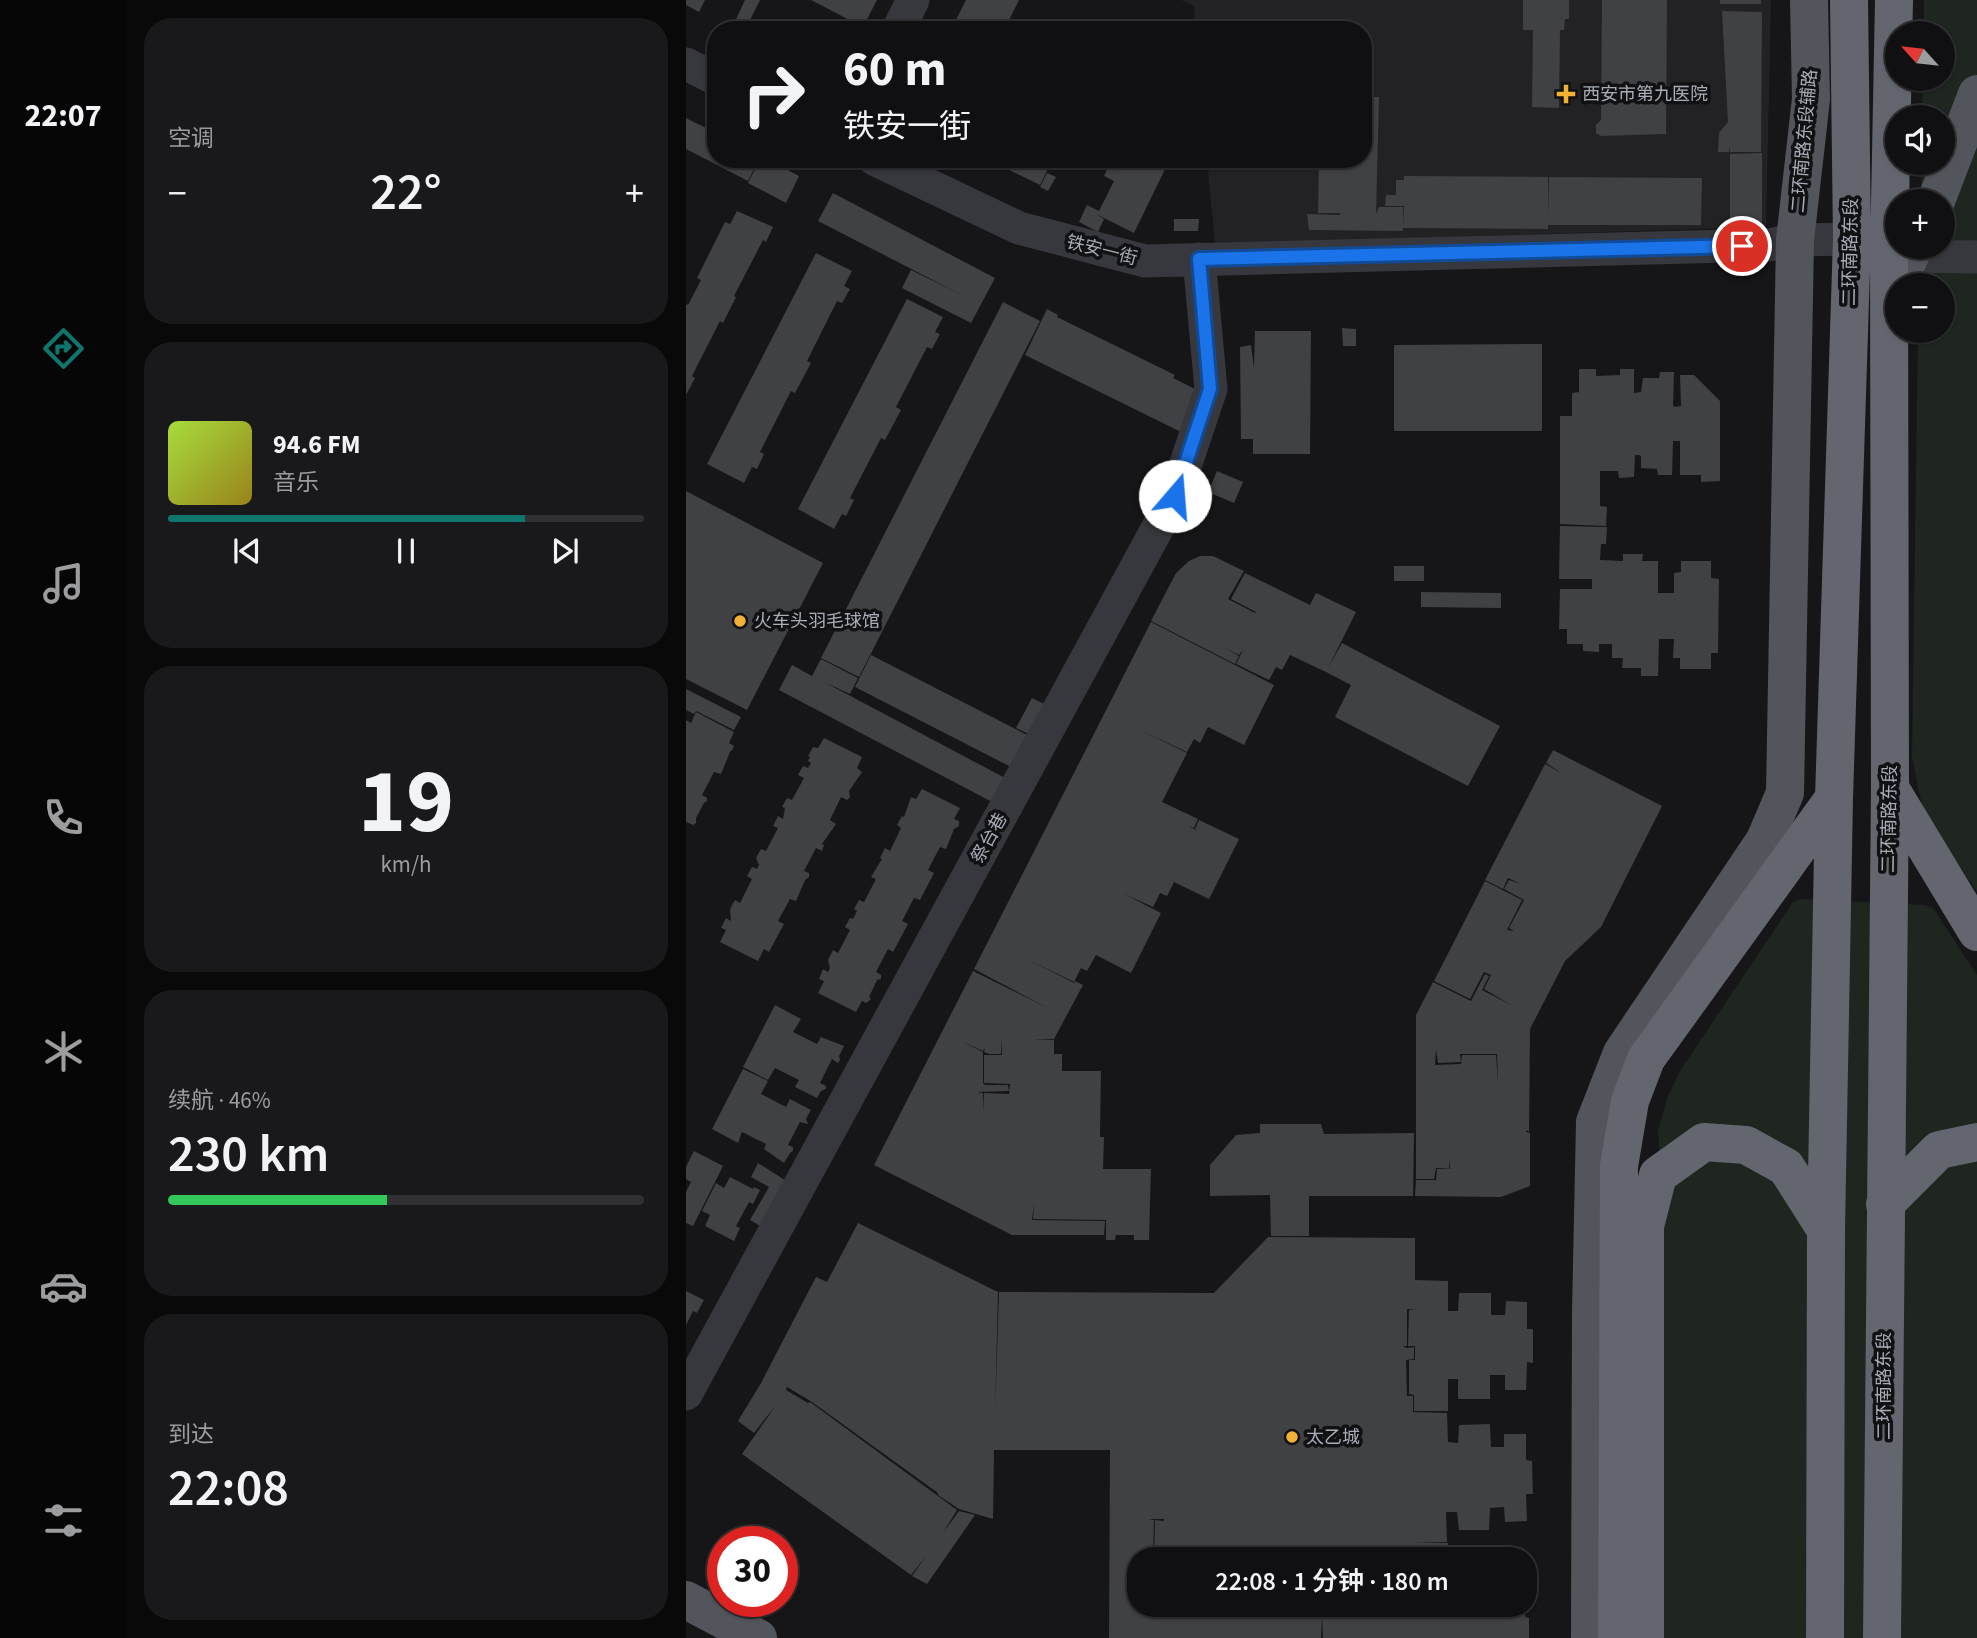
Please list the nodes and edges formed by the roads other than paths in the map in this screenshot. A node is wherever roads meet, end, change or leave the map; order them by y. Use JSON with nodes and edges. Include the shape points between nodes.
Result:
{"nodes":[{"id":1,"x":913,"y":0,"type":"edge"},
{"id":2,"x":1809,"y":0,"type":"edge"},
{"id":3,"x":1849,"y":0,"type":"edge"},
{"id":4,"x":1894,"y":0,"type":"edge"},
{"id":5,"x":902,"y":21,"type":"edge"},
{"id":6,"x":686,"y":64,"type":"edge"},
{"id":7,"x":707,"y":74,"type":"edge"},
{"id":8,"x":1977,"y":94,"type":"edge"},
{"id":9,"x":893,"y":168,"type":"edge"},
{"id":10,"x":1902,"y":189,"type":"edge"},
{"id":11,"x":1941,"y":189,"type":"edge"},
{"id":12,"x":1852,"y":239,"type":"junction"},
{"id":13,"x":1795,"y":240,"type":"junction"},
{"id":14,"x":1955,"y":256,"type":"edge"},
{"id":15,"x":1977,"y":257,"type":"edge"},
{"id":16,"x":1199,"y":259,"type":"junction"},
{"id":17,"x":1903,"y":259,"type":"edge"},
{"id":18,"x":1890,"y":788,"type":"junction"},
{"id":19,"x":1834,"y":798,"type":"junction"},
{"id":20,"x":1977,"y":932,"type":"edge"},
{"id":21,"x":1977,"y":1142,"type":"edge"},
{"id":22,"x":1885,"y":1204,"type":"junction"},
{"id":23,"x":1826,"y":1230,"type":"junction"},
{"id":24,"x":686,"y":1394,"type":"edge"},
{"id":25,"x":686,"y":1600,"type":"edge"},
{"id":26,"x":758,"y":1638,"type":"edge"},
{"id":27,"x":1590,"y":1638,"type":"edge"},
{"id":28,"x":1617,"y":1638,"type":"edge"},
{"id":29,"x":1645,"y":1638,"type":"edge"},
{"id":30,"x":1825,"y":1638,"type":"edge"},
{"id":31,"x":1882,"y":1638,"type":"edge"}],
"edges":[{"from":1,"to":5,"type":"street"},
{"from":2,"to":13,"type":"main road","name":"二环南路东段辅路","via":[[1811,99]]},
{"from":3,"to":12,"type":"highway","name":"二环南路东段"},
{"from":4,"to":10,"type":"highway","name":"二环南路东段"},
{"from":6,"to":7,"type":"street"},
{"from":8,"to":11,"type":"main road"},
{"from":9,"to":16,"type":"street","name":"铁安一街","via":[[1019,228],[1145,261]]},
{"from":12,"to":13,"type":"street","name":"铁安一街"},
{"from":12,"to":19,"type":"highway","name":"二环南路东段"},
{"from":13,"to":16,"type":"street","name":"铁安一街","via":[[1769,245]]},
{"from":13,"to":27,"type":"main road","name":"二环南路东段辅路","via":[[1784,793],[1765,840],[1622,1053],[1595,1122]]},
{"from":14,"to":15,"type":"street"},
{"from":16,"to":24,"type":"street","name":"祭台巷","via":[[1210,389],[1175,496]]},
{"from":17,"to":18,"type":"highway","name":"二环南路东段","via":[[1889,300]]},
{"from":18,"to":20,"type":"highway"},
{"from":18,"to":22,"type":"highway","name":"二环南路东段"},
{"from":19,"to":23,"type":"highway","name":"二环南路东段"},
{"from":19,"to":28,"type":"highway","via":[[1646,1059],[1630,1101],[1619,1166]]},
{"from":21,"to":22,"type":"highway","via":[[1938,1150]]},
{"from":22,"to":31,"type":"highway","name":"二环南路东段"},
{"from":23,"to":29,"type":"highway","via":[[1786,1167],[1746,1146],[1704,1142],[1658,1175],[1645,1226]]},
{"from":23,"to":30,"type":"highway","name":"二环南路东段"},
{"from":25,"to":26,"type":"main road"}]}
